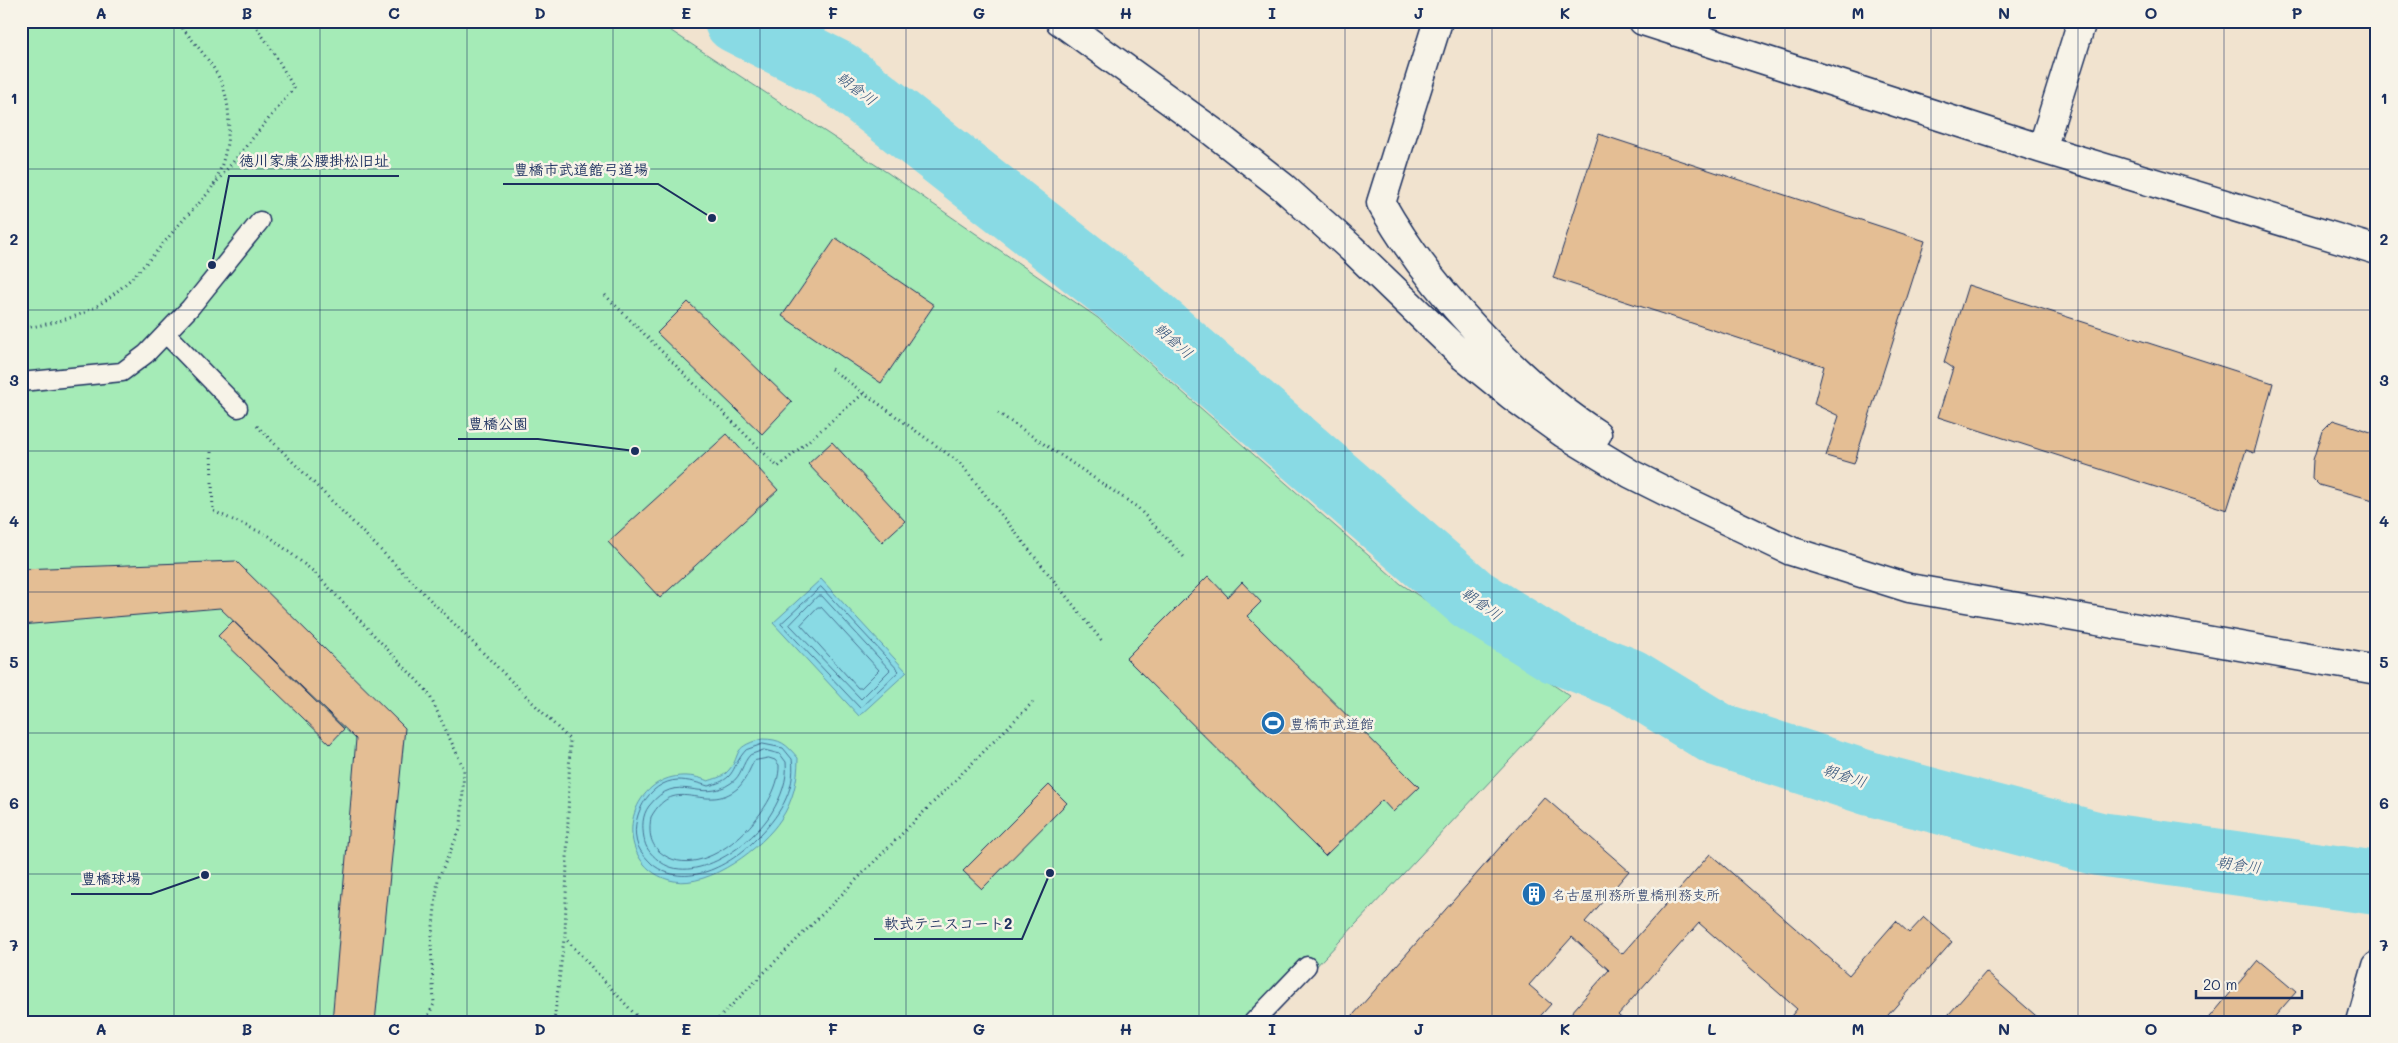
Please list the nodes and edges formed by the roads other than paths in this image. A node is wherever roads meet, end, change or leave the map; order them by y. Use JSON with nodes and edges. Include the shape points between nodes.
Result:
{"nodes":[{"id":1,"x":1060,"y":21,"type":"edge"},
{"id":2,"x":1438,"y":21,"type":"edge"},
{"id":3,"x":1642,"y":21,"type":"edge"},
{"id":4,"x":2082,"y":21,"type":"edge"},
{"id":5,"x":2042,"y":149,"type":"junction"},
{"id":6,"x":260,"y":221,"type":"dead end"},
{"id":7,"x":2377,"y":250,"type":"edge"},
{"id":8,"x":166,"y":334,"type":"junction"},
{"id":9,"x":21,"y":382,"type":"edge"},
{"id":10,"x":238,"y":408,"type":"road end"},
{"id":11,"x":1673,"y":495,"type":"junction"},
{"id":12,"x":2377,"y":670,"type":"edge"},
{"id":13,"x":1307,"y":966,"type":"dead end"},
{"id":14,"x":2377,"y":966,"type":"edge"},
{"id":15,"x":1253,"y":1022,"type":"edge"},
{"id":16,"x":2361,"y":1022,"type":"edge"}],
"edges":[{"from":1,"to":11,"type":"street","via":[[1282,187],[1351,248],[1464,357],[1512,396],[1563,433]]},
{"from":2,"to":11,"type":"street","via":[[1381,203],[1399,236],[1436,283],[1527,380],[1584,426],[1653,470],[1665,480]]},
{"from":3,"to":5,"type":"street"},
{"from":4,"to":5,"type":"street"},
{"from":5,"to":7,"type":"street"},
{"from":6,"to":8,"type":"lane"},
{"from":8,"to":9,"type":"lane","via":[[122,372]]},
{"from":8,"to":10,"type":"lane"},
{"from":11,"to":12,"type":"street","via":[[1790,551],[1909,588]]},
{"from":13,"to":15,"type":"lane"},
{"from":14,"to":16,"type":"street"}]}
